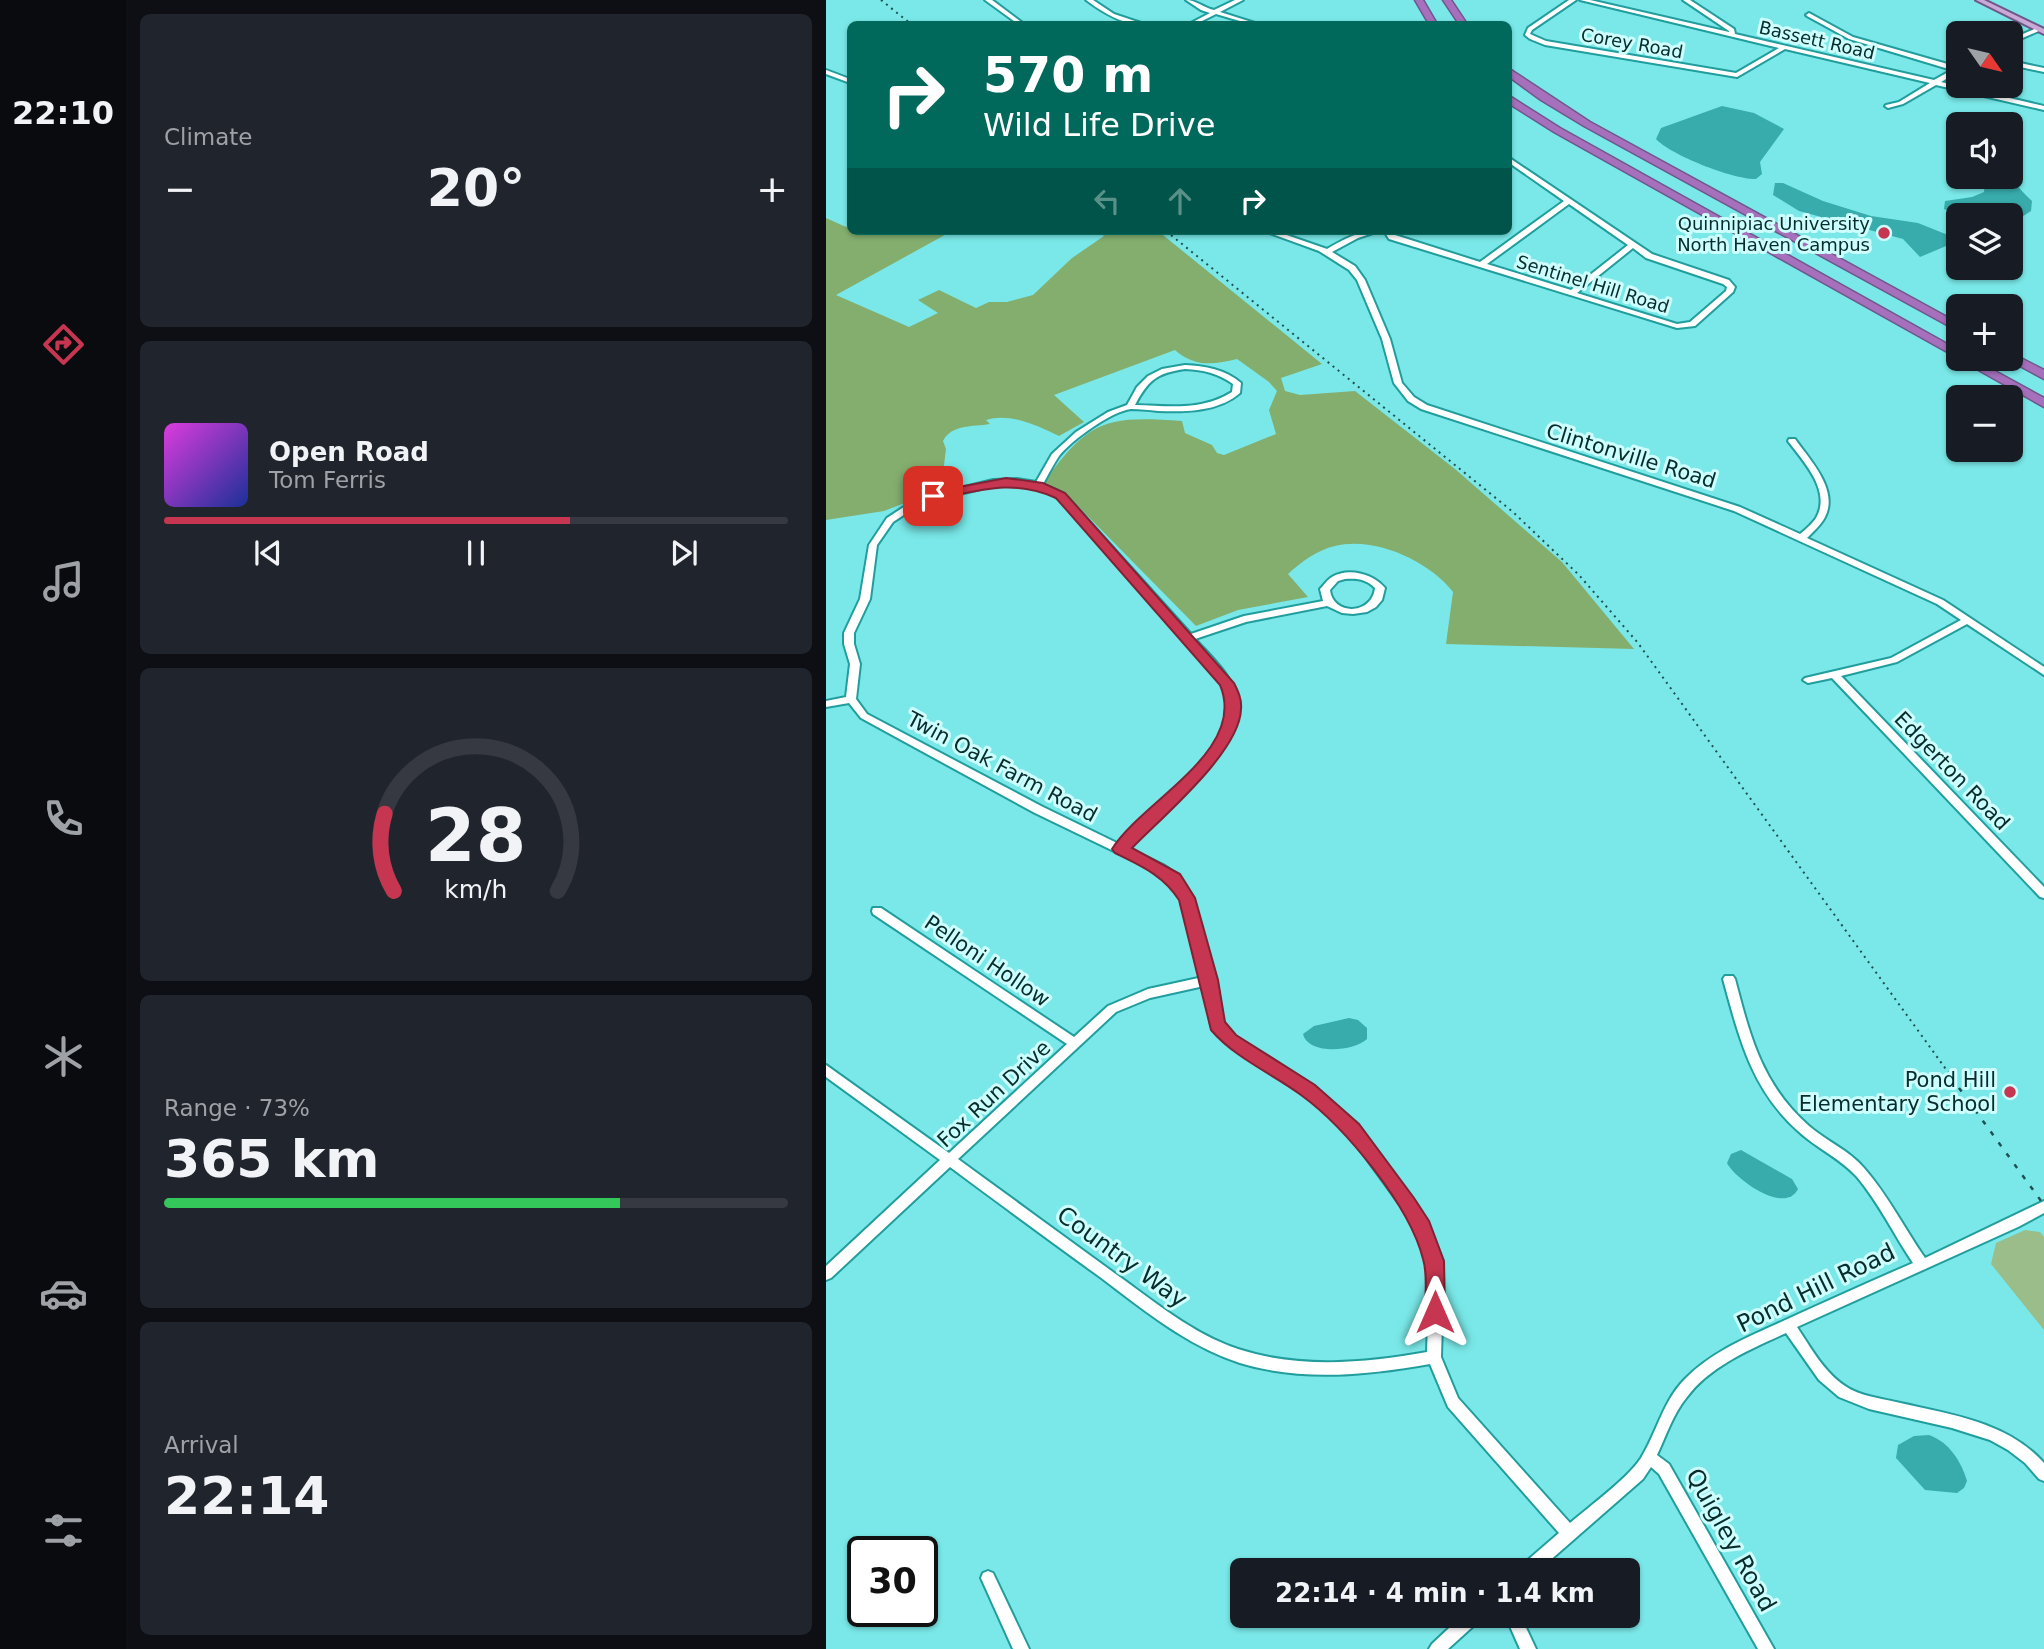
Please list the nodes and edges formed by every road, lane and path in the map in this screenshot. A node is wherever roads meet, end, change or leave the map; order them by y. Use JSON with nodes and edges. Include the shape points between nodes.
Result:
{"nodes":[{"id":1,"x":988,"y":0,"type":"edge"},
{"id":2,"x":1089,"y":0,"type":"edge"},
{"id":3,"x":1189,"y":0,"type":"edge"},
{"id":4,"x":1240,"y":0,"type":"edge"},
{"id":5,"x":1419,"y":0,"type":"edge"},
{"id":6,"x":1447,"y":0,"type":"edge"},
{"id":7,"x":1573,"y":0,"type":"edge"},
{"id":8,"x":1583,"y":0,"type":"edge"},
{"id":9,"x":1686,"y":0,"type":"edge"},
{"id":10,"x":1979,"y":0,"type":"edge"},
{"id":11,"x":1215,"y":13,"type":"junction"},
{"id":12,"x":1809,"y":15,"type":"dead end"},
{"id":13,"x":1017,"y":21,"type":"edge"},
{"id":14,"x":1131,"y":21,"type":"edge"},
{"id":15,"x":1198,"y":21,"type":"edge"},
{"id":16,"x":1244,"y":21,"type":"edge"},
{"id":17,"x":1431,"y":21,"type":"edge"},
{"id":18,"x":1461,"y":21,"type":"edge"},
{"id":19,"x":2041,"y":30,"type":"edge"},
{"id":20,"x":1731,"y":34,"type":"junction"},
{"id":21,"x":2023,"y":37,"type":"edge"},
{"id":22,"x":1784,"y":47,"type":"junction"},
{"id":23,"x":1946,"y":66,"type":"edge"},
{"id":24,"x":2023,"y":66,"type":"edge"},
{"id":25,"x":2044,"y":71,"type":"edge"},
{"id":26,"x":826,"y":72,"type":"edge"},
{"id":27,"x":1512,"y":74,"type":"edge"},
{"id":28,"x":1946,"y":78,"type":"edge"},
{"id":29,"x":847,"y":80,"type":"edge"},
{"id":30,"x":1938,"y":83,"type":"junction"},
{"id":31,"x":1512,"y":102,"type":"edge"},
{"id":32,"x":1888,"y":106,"type":"dead end"},
{"id":33,"x":2044,"y":108,"type":"edge"},
{"id":34,"x":1512,"y":161,"type":"edge"},
{"id":35,"x":1568,"y":201,"type":"junction"},
{"id":36,"x":1280,"y":235,"type":"edge"},
{"id":37,"x":1359,"y":235,"type":"edge"},
{"id":38,"x":1391,"y":235,"type":"edge"},
{"id":39,"x":1632,"y":245,"type":"junction"},
{"id":40,"x":1328,"y":251,"type":"junction"},
{"id":41,"x":1481,"y":265,"type":"junction"},
{"id":42,"x":1571,"y":294,"type":"junction"},
{"id":43,"x":1946,"y":321,"type":"edge"},
{"id":44,"x":1946,"y":348,"type":"edge"},
{"id":45,"x":2023,"y":364,"type":"edge"},
{"id":46,"x":1987,"y":371,"type":"edge"},
{"id":47,"x":2044,"y":375,"type":"edge"},
{"id":48,"x":2044,"y":403,"type":"edge"},
{"id":49,"x":1130,"y":407,"type":"junction"},
{"id":50,"x":1792,"y":441,"type":"dead end"},
{"id":51,"x":1038,"y":485,"type":"junction"},
{"id":52,"x":1801,"y":538,"type":"junction"},
{"id":53,"x":1326,"y":601,"type":"junction"},
{"id":54,"x":1968,"y":620,"type":"junction"},
{"id":55,"x":1189,"y":638,"type":"junction"},
{"id":56,"x":2044,"y":672,"type":"edge"},
{"id":57,"x":1833,"y":673,"type":"junction"},
{"id":58,"x":1808,"y":680,"type":"dead end"},
{"id":59,"x":851,"y":699,"type":"junction"},
{"id":60,"x":826,"y":704,"type":"edge"},
{"id":61,"x":1120,"y":849,"type":"junction"},
{"id":62,"x":2044,"y":894,"type":"edge"},
{"id":63,"x":877,"y":911,"type":"dead end"},
{"id":64,"x":1729,"y":979,"type":"dead end"},
{"id":65,"x":1209,"y":980,"type":"junction"},
{"id":66,"x":1075,"y":1043,"type":"junction"},
{"id":67,"x":826,"y":1070,"type":"edge"},
{"id":68,"x":951,"y":1161,"type":"junction"},
{"id":69,"x":2044,"y":1207,"type":"edge"},
{"id":70,"x":1921,"y":1263,"type":"junction"},
{"id":71,"x":826,"y":1274,"type":"edge"},
{"id":72,"x":1788,"y":1325,"type":"junction"},
{"id":73,"x":1434,"y":1357,"type":"junction"},
{"id":74,"x":1650,"y":1458,"type":"junction"},
{"id":75,"x":2044,"y":1474,"type":"edge"},
{"id":76,"x":1569,"y":1534,"type":"junction"},
{"id":77,"x":1541,"y":1558,"type":"edge"},
{"id":78,"x":988,"y":1578,"type":"dead end"},
{"id":79,"x":1460,"y":1628,"type":"edge"},
{"id":80,"x":1518,"y":1628,"type":"edge"},
{"id":81,"x":1021,"y":1649,"type":"edge"},
{"id":82,"x":1437,"y":1649,"type":"edge"},
{"id":83,"x":1528,"y":1649,"type":"edge"},
{"id":84,"x":1766,"y":1649,"type":"edge"}],
"edges":[{"from":1,"to":13,"type":"street"},
{"from":2,"to":14,"type":"street"},
{"from":3,"to":11,"type":"street"},
{"from":4,"to":11,"type":"street"},
{"from":5,"to":17,"type":"highway"},
{"from":6,"to":18,"type":"highway"},
{"from":7,"to":22,"type":"street","name":"Corey Road","via":[[1527,34],[1545,43],[1737,75]]},
{"from":8,"to":20,"type":"street","name":"Bassett Road"},
{"from":9,"to":20,"type":"street","via":[[1732,30]]},
{"from":10,"to":19,"type":"main road"},
{"from":11,"to":15,"type":"street"},
{"from":11,"to":16,"type":"street"},
{"from":12,"to":23,"type":"street","via":[[1851,38]]},
{"from":19,"to":21,"type":"street"},
{"from":20,"to":22,"type":"street","name":"Bassett Road"},
{"from":22,"to":30,"type":"street","name":"Bassett Road"},
{"from":24,"to":25,"type":"street"},
{"from":26,"to":29,"type":"street"},
{"from":27,"to":43,"type":"highway","via":[[1594,129]]},
{"from":28,"to":30,"type":"street"},
{"from":30,"to":32,"type":"street"},
{"from":30,"to":33,"type":"street","name":"Bassett Road"},
{"from":31,"to":44,"type":"highway"},
{"from":34,"to":35,"type":"street","name":"Sentinel Hill Road"},
{"from":35,"to":39,"type":"street","name":"Sentinel Hill Road"},
{"from":35,"to":41,"type":"street"},
{"from":36,"to":40,"type":"street","name":"Clintonville Road"},
{"from":37,"to":40,"type":"street"},
{"from":38,"to":41,"type":"street","name":"Sentinel Hill Road"},
{"from":39,"to":42,"type":"street"},
{"from":39,"to":42,"type":"street","name":"Sentinel Hill Road","via":[[1657,260],[1726,282],[1731,290],[1696,322],[1681,327]]},
{"from":40,"to":52,"type":"street","name":"Clintonville Road","via":[[1359,276],[1387,341],[1398,383],[1424,407],[1707,498]]},
{"from":41,"to":42,"type":"street","name":"Sentinel Hill Road"},
{"from":45,"to":47,"type":"highway"},
{"from":46,"to":48,"type":"highway"},
{"from":49,"to":49,"type":"street","via":[[1145,381],[1165,369],[1212,369],[1237,383],[1236,393],[1222,404],[1198,409]]},
{"from":49,"to":51,"type":"street","via":[[1083,431],[1056,454]]},
{"from":50,"to":52,"type":"street","via":[[1818,478],[1823,502],[1821,517]]},
{"from":51,"to":55,"type":"street","via":[[1060,495]]},
{"from":51,"to":59,"type":"street","via":[[993,483],[933,496],[910,505],[881,529],[873,545],[864,604],[849,633],[855,664]]},
{"from":52,"to":54,"type":"street","name":"Clintonville Road","via":[[1922,593]]},
{"from":53,"to":53,"type":"street","via":[[1325,589],[1344,576],[1362,576],[1380,588],[1375,604],[1359,611],[1340,610]]},
{"from":53,"to":55,"type":"street","via":[[1242,616]]},
{"from":54,"to":56,"type":"street","name":"Clintonville Road"},
{"from":54,"to":57,"type":"street","via":[[1895,660]]},
{"from":55,"to":61,"type":"street","via":[[1231,690],[1231,725],[1211,758]]},
{"from":57,"to":58,"type":"street"},
{"from":57,"to":62,"type":"street","name":"Edgerton Road"},
{"from":59,"to":60,"type":"street"},
{"from":59,"to":61,"type":"street","name":"Twin Oak Farm Road","via":[[864,716]]},
{"from":61,"to":65,"type":"street","name":"Twin Oak Farm Road","via":[[1159,868],[1181,888]]},
{"from":63,"to":66,"type":"street","name":"Pelloni Hollow"},
{"from":64,"to":70,"type":"street","via":[[1751,1059],[1773,1097],[1805,1130],[1861,1173]]},
{"from":65,"to":66,"type":"street","name":"Fox Run Drive","via":[[1148,994],[1112,1009]]},
{"from":65,"to":73,"type":"street","name":"Twin Oak Farm Road","via":[[1217,1025],[1230,1040],[1308,1090],[1352,1129],[1419,1221],[1434,1261]]},
{"from":66,"to":68,"type":"street","name":"Fox Run Drive"},
{"from":67,"to":68,"type":"street","name":"Country Way"},
{"from":68,"to":71,"type":"street","name":"Fox Run Drive"},
{"from":68,"to":73,"type":"street","name":"Country Way","via":[[1180,1328],[1219,1349],[1250,1359],[1330,1368]]},
{"from":69,"to":70,"type":"street","name":"Pond Hill Road"},
{"from":70,"to":72,"type":"street","name":"Pond Hill Road"},
{"from":72,"to":74,"type":"street","name":"Pond Hill Road","via":[[1723,1359],[1690,1383],[1674,1404]]},
{"from":72,"to":75,"type":"street","via":[[1837,1389],[1867,1402],[1989,1432],[2011,1444]]},
{"from":73,"to":76,"type":"street","name":"Twin Oak Farm Road","via":[[1453,1402]]},
{"from":74,"to":76,"type":"street","name":"Pond Hill Road","via":[[1633,1479]]},
{"from":74,"to":84,"type":"street","name":"Quigley Road","via":[[1664,1469]]},
{"from":76,"to":77,"type":"street","name":"Pond Hill Road"},
{"from":78,"to":81,"type":"street"},
{"from":79,"to":82,"type":"street"},
{"from":80,"to":83,"type":"street"}]}
